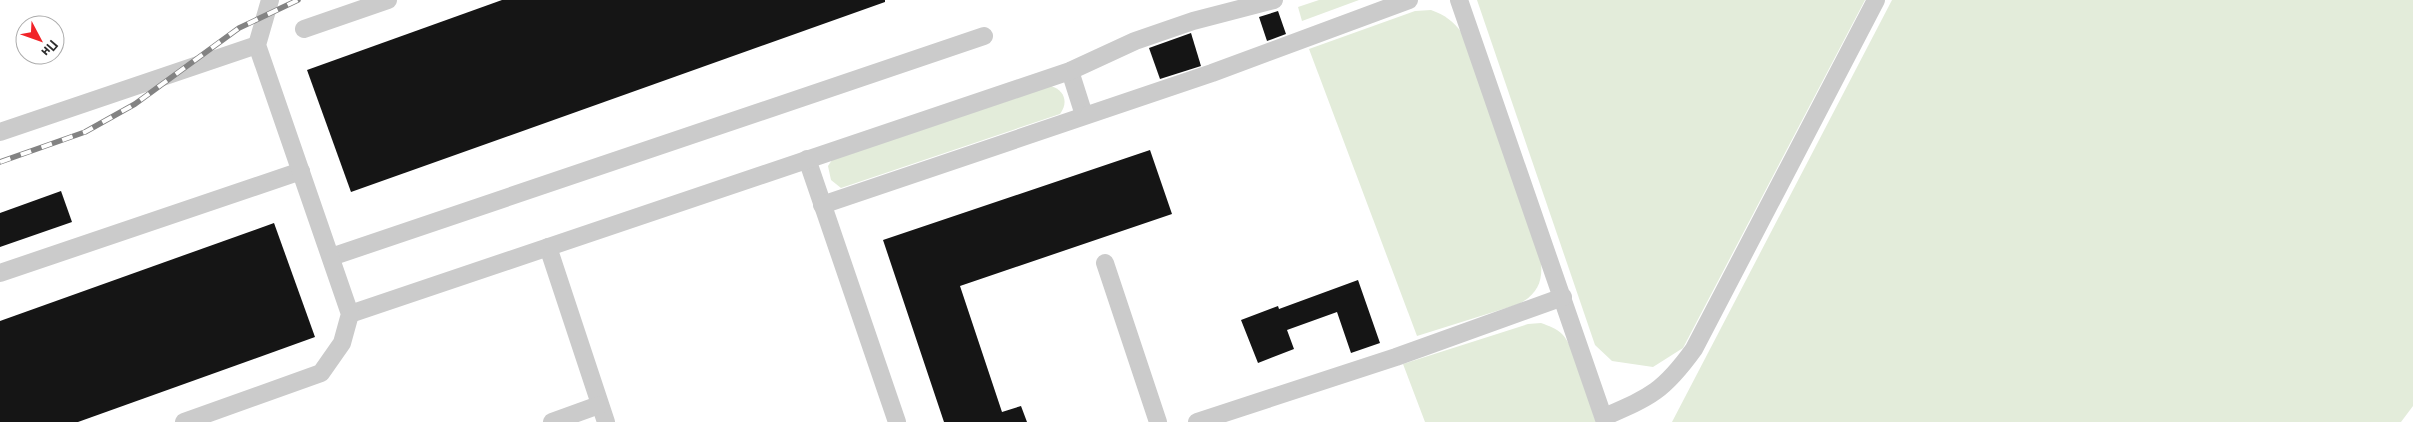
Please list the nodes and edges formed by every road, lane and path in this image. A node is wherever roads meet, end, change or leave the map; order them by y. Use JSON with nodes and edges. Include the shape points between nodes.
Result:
{"nodes":[{"id":1,"x":270,"y":0,"type":"edge"},
{"id":2,"x":388,"y":0,"type":"edge"},
{"id":3,"x":1274,"y":0,"type":"edge"},
{"id":4,"x":1409,"y":0,"type":"edge"},
{"id":5,"x":1459,"y":0,"type":"edge"},
{"id":6,"x":1876,"y":0,"type":"edge"},
{"id":7,"x":304,"y":29,"type":"dead end"},
{"id":8,"x":984,"y":36,"type":"dead end"},
{"id":9,"x":257,"y":44,"type":"junction"},
{"id":10,"x":1070,"y":71,"type":"junction"},
{"id":11,"x":1084,"y":115,"type":"junction"},
{"id":12,"x":0,"y":132,"type":"edge"},
{"id":13,"x":807,"y":159,"type":"junction"},
{"id":14,"x":301,"y":171,"type":"junction"},
{"id":15,"x":822,"y":205,"type":"junction"},
{"id":16,"x":548,"y":247,"type":"junction"},
{"id":17,"x":331,"y":257,"type":"junction"},
{"id":18,"x":1105,"y":263,"type":"dead end"},
{"id":19,"x":0,"y":273,"type":"edge"},
{"id":20,"x":1563,"y":297,"type":"junction"},
{"id":21,"x":350,"y":314,"type":"junction"},
{"id":22,"x":600,"y":405,"type":"junction"},
{"id":23,"x":1605,"y":420,"type":"edge"},
{"id":24,"x":184,"y":422,"type":"edge"},
{"id":25,"x":552,"y":422,"type":"edge"},
{"id":26,"x":606,"y":422,"type":"edge"},
{"id":27,"x":897,"y":422,"type":"edge"},
{"id":28,"x":1158,"y":422,"type":"edge"},
{"id":29,"x":1196,"y":422,"type":"edge"}],
"edges":[{"from":1,"to":9,"type":"street"},
{"from":2,"to":7,"type":"street"},
{"from":3,"to":10,"type":"street","via":[[1135,41]]},
{"from":4,"to":11,"type":"street","via":[[1203,76]]},
{"from":5,"to":20,"type":"street"},
{"from":6,"to":23,"type":"street","via":[[1694,349],[1664,386]]},
{"from":8,"to":17,"type":"street"},
{"from":9,"to":12,"type":"street"},
{"from":9,"to":14,"type":"street"},
{"from":10,"to":11,"type":"street"},
{"from":10,"to":13,"type":"street"},
{"from":11,"to":15,"type":"street"},
{"from":13,"to":15,"type":"street"},
{"from":13,"to":16,"type":"street"},
{"from":14,"to":17,"type":"street"},
{"from":14,"to":19,"type":"street"},
{"from":15,"to":27,"type":"street"},
{"from":16,"to":21,"type":"street"},
{"from":16,"to":22,"type":"street"},
{"from":17,"to":21,"type":"street"},
{"from":18,"to":28,"type":"street"},
{"from":20,"to":23,"type":"street"},
{"from":20,"to":29,"type":"street","via":[[1396,357]]},
{"from":21,"to":24,"type":"street","via":[[342,343],[321,374]]},
{"from":22,"to":25,"type":"street"},
{"from":22,"to":26,"type":"street"}]}
